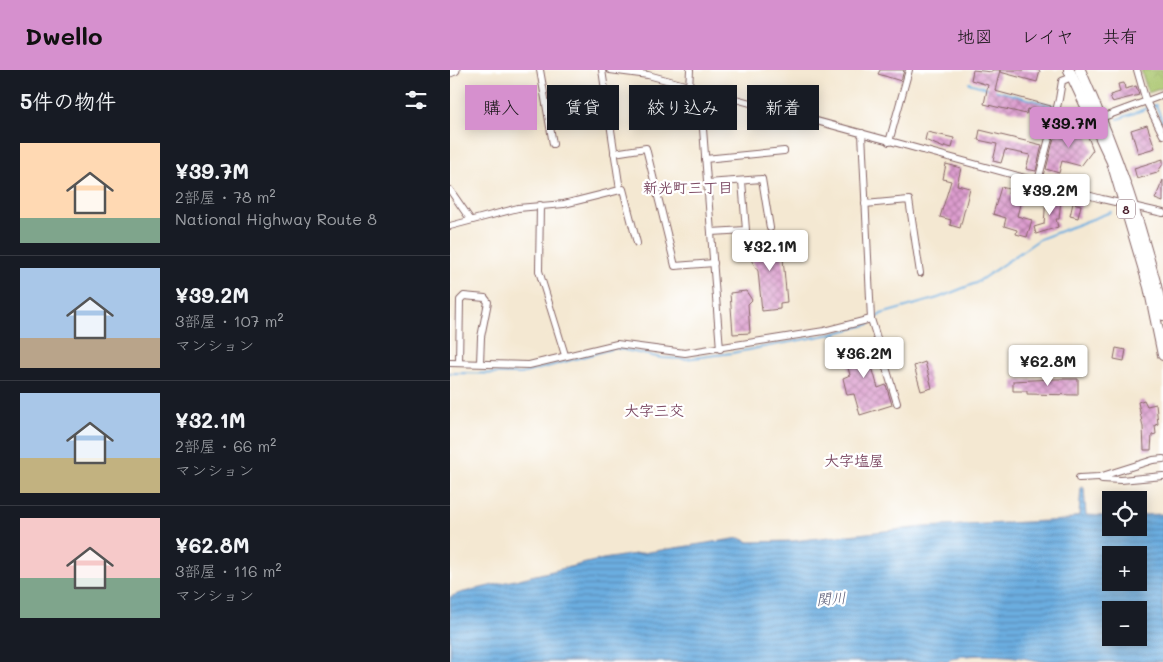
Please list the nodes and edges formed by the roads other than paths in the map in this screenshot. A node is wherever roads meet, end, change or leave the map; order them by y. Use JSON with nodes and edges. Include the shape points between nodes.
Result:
{"nodes":[{"id":1,"x":455,"y":70,"type":"edge"},
{"id":2,"x":540,"y":70,"type":"edge"},
{"id":3,"x":602,"y":70,"type":"edge"},
{"id":4,"x":610,"y":70,"type":"edge"},
{"id":5,"x":690,"y":70,"type":"edge"},
{"id":6,"x":909,"y":70,"type":"edge"},
{"id":7,"x":1137,"y":70,"type":"edge"},
{"id":8,"x":450,"y":72,"type":"edge"},
{"id":9,"x":1074,"y":72,"type":"edge"},
{"id":10,"x":680,"y":85,"type":"edge"},
{"id":11,"x":689,"y":85,"type":"edge"},
{"id":12,"x":1163,"y":95,"type":"edge"},
{"id":13,"x":737,"y":100,"type":"edge"},
{"id":14,"x":1146,"y":101,"type":"junction"},
{"id":15,"x":1101,"y":118,"type":"junction"},
{"id":16,"x":703,"y":130,"type":"edge"},
{"id":17,"x":862,"y":133,"type":"junction"},
{"id":18,"x":1163,"y":135,"type":"edge"},
{"id":19,"x":890,"y":142,"type":"junction"},
{"id":20,"x":553,"y":144,"type":"dead end"},
{"id":21,"x":784,"y":151,"type":"dead end"},
{"id":22,"x":614,"y":153,"type":"junction"},
{"id":23,"x":705,"y":159,"type":"junction"},
{"id":24,"x":742,"y":181,"type":"junction"},
{"id":25,"x":1038,"y":181,"type":"junction"},
{"id":26,"x":707,"y":183,"type":"junction"},
{"id":27,"x":450,"y":190,"type":"edge"},
{"id":28,"x":620,"y":190,"type":"junction"},
{"id":29,"x":865,"y":204,"type":"junction"},
{"id":30,"x":540,"y":205,"type":"junction"},
{"id":31,"x":1129,"y":205,"type":"junction"},
{"id":32,"x":1163,"y":213,"type":"edge"},
{"id":33,"x":470,"y":219,"type":"junction"},
{"id":34,"x":450,"y":226,"type":"edge"},
{"id":35,"x":770,"y":228,"type":"dead end"},
{"id":36,"x":711,"y":232,"type":"junction"},
{"id":37,"x":637,"y":244,"type":"dead end"},
{"id":38,"x":714,"y":263,"type":"junction"},
{"id":39,"x":920,"y":274,"type":"dead end"},
{"id":40,"x":1160,"y":286,"type":"edge"},
{"id":41,"x":1163,"y":315,"type":"edge"},
{"id":42,"x":871,"y":319,"type":"junction"},
{"id":43,"x":720,"y":349,"type":"junction"},
{"id":44,"x":565,"y":355,"type":"junction"},
{"id":45,"x":1163,"y":355,"type":"edge"},
{"id":46,"x":450,"y":363,"type":"edge"},
{"id":47,"x":459,"y":363,"type":"junction"},
{"id":48,"x":480,"y":363,"type":"junction"},
{"id":49,"x":897,"y":403,"type":"dead end"},
{"id":50,"x":1163,"y":459,"type":"edge"},
{"id":51,"x":1163,"y":476,"type":"edge"}],
"edges":[{"from":1,"to":8,"type":"main road"},
{"from":2,"to":20,"type":"street"},
{"from":3,"to":22,"type":"street"},
{"from":4,"to":10,"type":"street","via":[[648,75]]},
{"from":5,"to":11,"type":"street"},
{"from":6,"to":19,"type":"street"},
{"from":7,"to":14,"type":"street"},
{"from":9,"to":15,"type":"highway","number":"8"},
{"from":9,"to":25,"type":"street","via":[[1060,85]]},
{"from":9,"to":31,"type":"highway","number":"8"},
{"from":12,"to":14,"type":"street"},
{"from":13,"to":17,"type":"street"},
{"from":14,"to":15,"type":"street"},
{"from":14,"to":18,"type":"street"},
{"from":15,"to":31,"type":"highway","number":"8","via":[[1128,186]]},
{"from":16,"to":23,"type":"street"},
{"from":17,"to":19,"type":"street"},
{"from":17,"to":29,"type":"street"},
{"from":19,"to":25,"type":"street"},
{"from":21,"to":23,"type":"street"},
{"from":22,"to":28,"type":"street"},
{"from":22,"to":38,"type":"street","via":[[646,148],[676,266]]},
{"from":23,"to":26,"type":"street"},
{"from":24,"to":26,"type":"street"},
{"from":24,"to":35,"type":"street","via":[[762,179]]},
{"from":24,"to":36,"type":"street","via":[[746,230]]},
{"from":25,"to":31,"type":"street"},
{"from":26,"to":36,"type":"street"},
{"from":27,"to":33,"type":"street"},
{"from":28,"to":30,"type":"street","via":[[564,204]]},
{"from":28,"to":37,"type":"street","via":[[623,189]]},
{"from":29,"to":39,"type":"street","via":[[909,200]]},
{"from":29,"to":42,"type":"street"},
{"from":30,"to":33,"type":"street"},
{"from":30,"to":44,"type":"street","via":[[539,271]]},
{"from":31,"to":32,"type":"street"},
{"from":31,"to":40,"type":"highway","number":"8"},
{"from":31,"to":45,"type":"highway","number":"8"},
{"from":33,"to":34,"type":"street"},
{"from":36,"to":38,"type":"street"},
{"from":38,"to":43,"type":"street"},
{"from":40,"to":41,"type":"highway","number":"8"},
{"from":42,"to":43,"type":"street","via":[[824,331]]},
{"from":42,"to":49,"type":"street"},
{"from":43,"to":44,"type":"street","via":[[673,353],[617,344]]},
{"from":44,"to":48,"type":"street","via":[[529,365]]},
{"from":46,"to":47,"type":"street"},
{"from":47,"to":48,"type":"street"},
{"from":47,"to":48,"type":"street","via":[[460,300],[464,296],[485,298],[488,302]]},
{"from":50,"to":51,"type":"street","via":[[1099,478],[1079,478],[1121,480]]}]}
